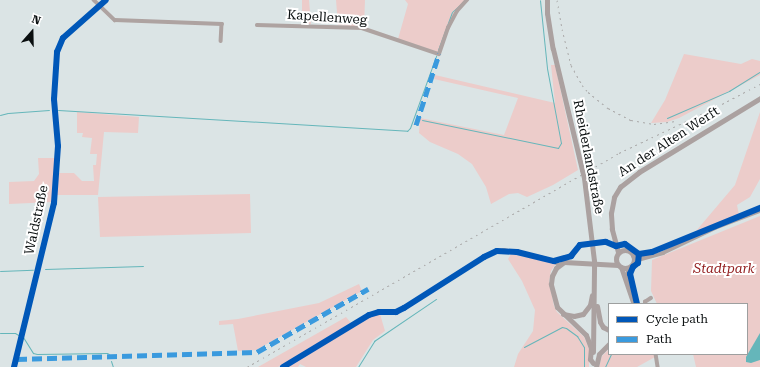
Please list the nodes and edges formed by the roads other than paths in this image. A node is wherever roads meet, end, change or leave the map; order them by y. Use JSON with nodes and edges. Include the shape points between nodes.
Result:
{"nodes":[{"id":1,"x":94,"y":0,"type":"edge"},
{"id":2,"x":106,"y":0,"type":"edge"},
{"id":3,"x":468,"y":0,"type":"edge"},
{"id":4,"x":547,"y":0,"type":"edge"},
{"id":5,"x":100,"y":6,"type":"junction"},
{"id":6,"x":257,"y":25,"type":"dead end"},
{"id":7,"x":222,"y":40,"type":"dead end"},
{"id":8,"x":760,"y":98,"type":"edge"},
{"id":9,"x":760,"y":211,"type":"edge"},
{"id":10,"x":611,"y":219,"type":"junction"},
{"id":11,"x":624,"y":250,"type":"junction"},
{"id":12,"x":497,"y":251,"type":"dead end"},
{"id":13,"x":618,"y":252,"type":"junction"},
{"id":14,"x":634,"y":259,"type":"junction"},
{"id":15,"x":615,"y":260,"type":"junction"},
{"id":16,"x":602,"y":264,"type":"junction"},
{"id":17,"x":559,"y":265,"type":"junction"},
{"id":18,"x":619,"y":266,"type":"junction"},
{"id":19,"x":628,"y":268,"type":"junction"},
{"id":20,"x":595,"y":285,"type":"junction"},
{"id":21,"x":628,"y":285,"type":"junction"},
{"id":22,"x":650,"y":298,"type":"dead end"},
{"id":23,"x":595,"y":303,"type":"junction"},
{"id":24,"x":634,"y":303,"type":"edge"},
{"id":25,"x":645,"y":303,"type":"edge"},
{"id":26,"x":396,"y":312,"type":"dead end"},
{"id":27,"x":562,"y":314,"type":"junction"},
{"id":28,"x":608,"y":330,"type":"edge"},
{"id":29,"x":608,"y":345,"type":"edge"},
{"id":30,"x":656,"y":355,"type":"edge"},
{"id":31,"x":594,"y":366,"type":"edge"},
{"id":32,"x":14,"y":367,"type":"edge"},
{"id":33,"x":283,"y":367,"type":"edge"},
{"id":34,"x":658,"y":367,"type":"edge"}],
"edges":[{"from":1,"to":5,"type":"street"},
{"from":2,"to":5,"type":"street","name":"Waldstraße"},
{"from":3,"to":6,"type":"street","name":"Kapellenweg","via":[[456,11],[439,54],[362,28]]},
{"from":4,"to":20,"type":"main road","name":"Rheiderlandstraße","bridge":true,"via":[[553,50],[584,178]]},
{"from":5,"to":7,"type":"street","via":[[115,20],[222,24]]},
{"from":5,"to":32,"type":"street","name":"Waldstraße","via":[[63,38],[57,52],[54,99],[58,146],[54,203]]},
{"from":8,"to":10,"type":"main road","name":"An der Alten Werft","via":[[627,180],[614,197]]},
{"from":9,"to":14,"type":"street","via":[[715,228],[663,253]]},
{"from":10,"to":11,"type":"main road"},
{"from":10,"to":13,"type":"main road","name":"An der Alten Werft"},
{"from":11,"to":13,"type":"main road"},
{"from":11,"to":14,"type":"main road","via":[[630,251]]},
{"from":12,"to":17,"type":"street","via":[[540,257]]},
{"from":13,"to":15,"type":"main road"},
{"from":14,"to":19,"type":"main road"},
{"from":15,"to":16,"type":"main road"},
{"from":15,"to":18,"type":"main road"},
{"from":16,"to":17,"type":"main road","via":[[569,261]]},
{"from":16,"to":18,"type":"main road"},
{"from":17,"to":27,"type":"main road","via":[[553,272],[551,284],[556,307]]},
{"from":18,"to":19,"type":"main road"},
{"from":18,"to":21,"type":"main road"},
{"from":19,"to":21,"type":"main road"},
{"from":20,"to":23,"type":"main road","name":"Rheiderlandstraße"},
{"from":20,"to":27,"type":"main road","via":[[590,305],[585,312],[574,316]]},
{"from":21,"to":24,"type":"main road"},
{"from":22,"to":25,"type":"street"},
{"from":23,"to":28,"type":"main road","via":[[600,322]]},
{"from":23,"to":31,"type":"main road","name":"Rheiderlandstraße"},
{"from":26,"to":33,"type":"street","via":[[369,315]]},
{"from":27,"to":31,"type":"main road","via":[[586,335],[591,348],[590,359]]},
{"from":29,"to":31,"type":"main road","via":[[599,354]]},
{"from":30,"to":34,"type":"street"}]}
